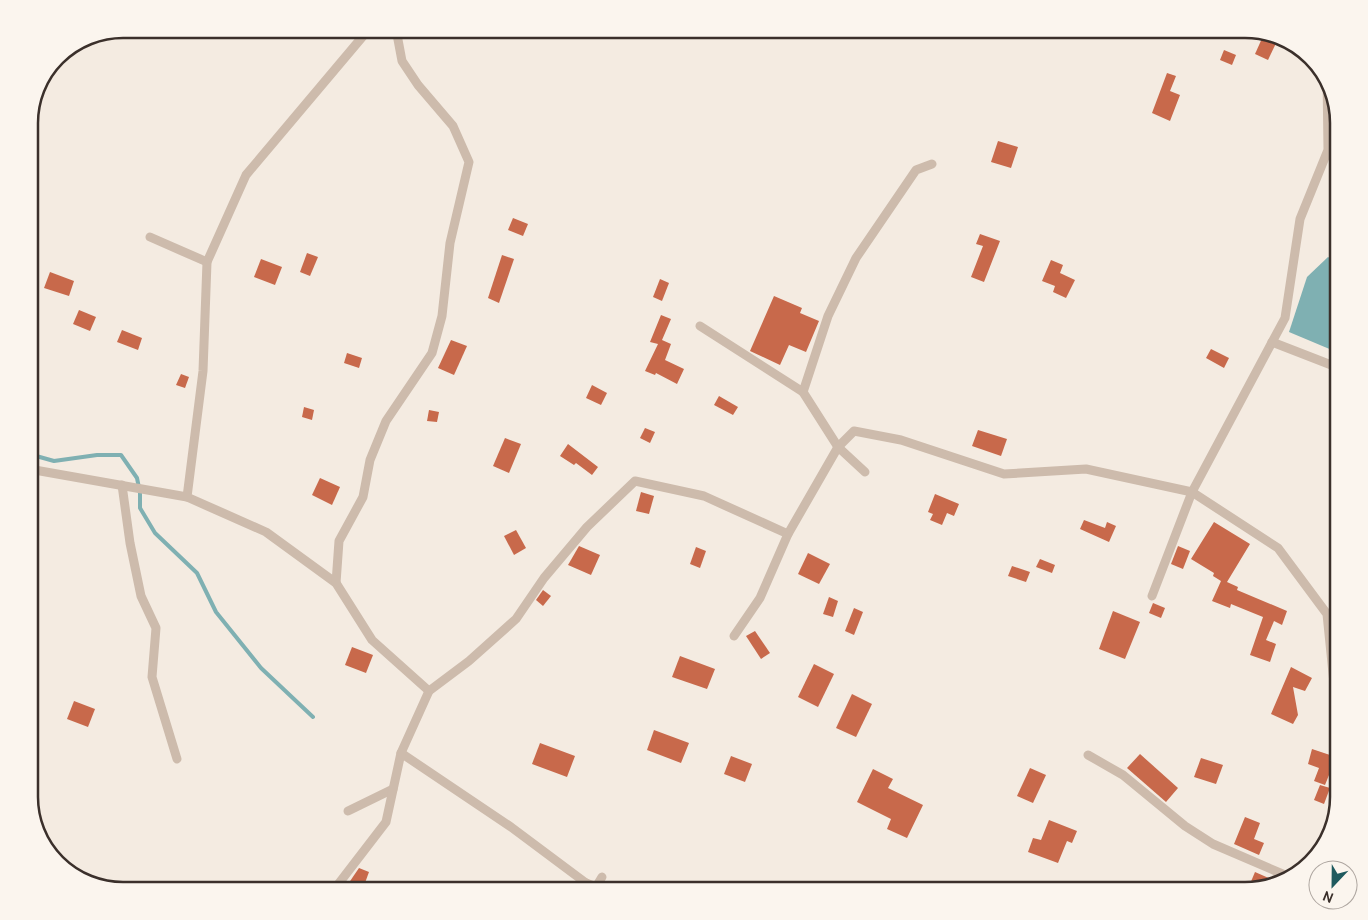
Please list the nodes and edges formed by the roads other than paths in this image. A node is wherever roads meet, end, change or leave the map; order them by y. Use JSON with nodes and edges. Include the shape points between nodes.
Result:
{"nodes":[{"id":1,"x":361,"y":38,"type":"edge"},
{"id":2,"x":398,"y":38,"type":"edge"},
{"id":3,"x":1327,"y":98,"type":"edge"},
{"id":4,"x":932,"y":164,"type":"dead end"},
{"id":5,"x":150,"y":238,"type":"dead end"},
{"id":6,"x":207,"y":262,"type":"junction"},
{"id":7,"x":700,"y":326,"type":"dead end"},
{"id":8,"x":1272,"y":342,"type":"junction"},
{"id":9,"x":1330,"y":365,"type":"edge"},
{"id":10,"x":803,"y":392,"type":"junction"},
{"id":11,"x":838,"y":447,"type":"junction"},
{"id":12,"x":38,"y":471,"type":"edge"},
{"id":13,"x":865,"y":472,"type":"dead end"},
{"id":14,"x":122,"y":485,"type":"junction"},
{"id":15,"x":1192,"y":492,"type":"junction"},
{"id":16,"x":187,"y":497,"type":"junction"},
{"id":17,"x":788,"y":534,"type":"junction"},
{"id":18,"x":336,"y":583,"type":"junction"},
{"id":19,"x":1152,"y":596,"type":"dead end"},
{"id":20,"x":734,"y":636,"type":"dead end"},
{"id":21,"x":1330,"y":644,"type":"edge"},
{"id":22,"x":429,"y":691,"type":"junction"},
{"id":23,"x":401,"y":753,"type":"junction"},
{"id":24,"x":1088,"y":755,"type":"dead end"},
{"id":25,"x":177,"y":759,"type":"dead end"},
{"id":26,"x":393,"y":789,"type":"junction"},
{"id":27,"x":348,"y":811,"type":"dead end"},
{"id":28,"x":1283,"y":874,"type":"edge"},
{"id":29,"x":602,"y":877,"type":"dead end"},
{"id":30,"x":340,"y":882,"type":"edge"},
{"id":31,"x":578,"y":882,"type":"edge"},
{"id":32,"x":599,"y":882,"type":"edge"}],
"edges":[{"from":1,"to":6,"type":"street","via":[[246,176]]},
{"from":2,"to":18,"type":"street","via":[[402,61],[453,126],[469,162],[450,243],[442,316],[432,353],[386,421],[370,460],[363,498],[339,541]]},
{"from":3,"to":8,"type":"street","via":[[1328,150],[1300,219],[1285,318]]},
{"from":4,"to":10,"type":"street","via":[[916,170],[856,258],[828,316]]},
{"from":5,"to":6,"type":"street"},
{"from":6,"to":16,"type":"street","via":[[203,371]]},
{"from":7,"to":10,"type":"street"},
{"from":8,"to":9,"type":"street"},
{"from":8,"to":15,"type":"street"},
{"from":10,"to":11,"type":"street"},
{"from":11,"to":13,"type":"street"},
{"from":11,"to":15,"type":"street","via":[[854,431],[901,440],[1004,474],[1086,469]]},
{"from":11,"to":17,"type":"street"},
{"from":12,"to":14,"type":"street"},
{"from":14,"to":16,"type":"street"},
{"from":14,"to":25,"type":"street","via":[[141,596],[156,628],[152,677]]},
{"from":15,"to":19,"type":"street"},
{"from":15,"to":21,"type":"street","via":[[1278,548],[1327,614]]},
{"from":16,"to":18,"type":"street","via":[[266,532]]},
{"from":17,"to":20,"type":"street","via":[[760,598]]},
{"from":17,"to":22,"type":"street","via":[[704,496],[635,481],[587,527],[544,578],[516,619]]},
{"from":18,"to":22,"type":"street","via":[[372,640]]},
{"from":22,"to":23,"type":"street"},
{"from":23,"to":26,"type":"street"},
{"from":23,"to":31,"type":"street","via":[[511,827]]},
{"from":24,"to":28,"type":"street","via":[[1123,776],[1185,826],[1213,844]]},
{"from":26,"to":27,"type":"street"},
{"from":26,"to":30,"type":"street","via":[[386,822]]},
{"from":29,"to":32,"type":"street"}]}
